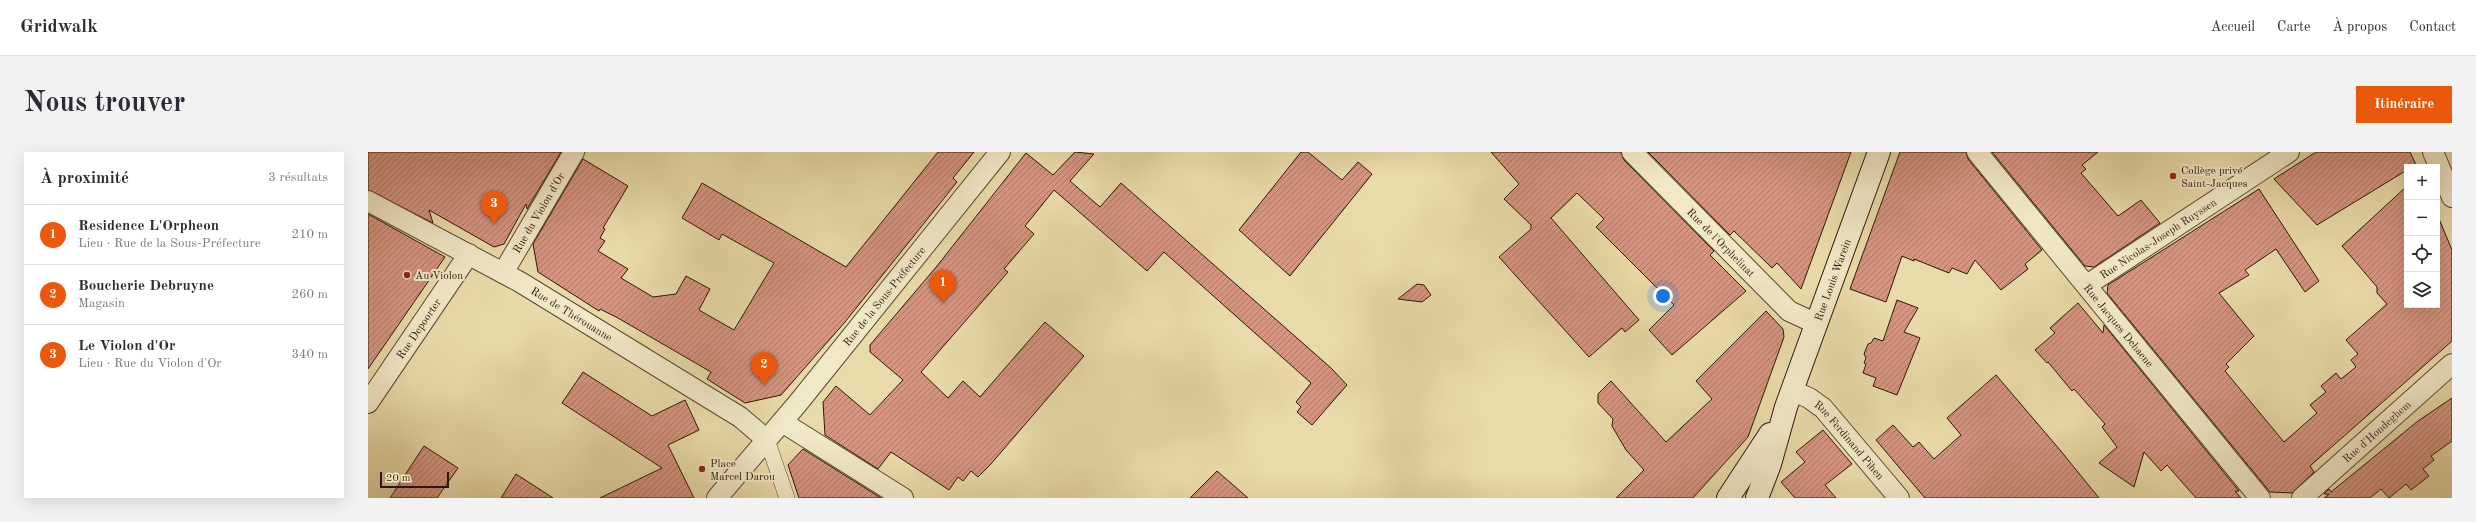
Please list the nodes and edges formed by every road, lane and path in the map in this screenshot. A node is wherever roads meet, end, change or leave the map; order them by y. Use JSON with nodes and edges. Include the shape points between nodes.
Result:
{"nodes":[{"id":1,"x":574,"y":152,"type":"edge"},
{"id":2,"x":1000,"y":152,"type":"edge"},
{"id":3,"x":1632,"y":152,"type":"edge"},
{"id":4,"x":1879,"y":152,"type":"edge"},
{"id":5,"x":1977,"y":152,"type":"edge"},
{"id":6,"x":2289,"y":152,"type":"edge"},
{"id":7,"x":2433,"y":152,"type":"edge"},
{"id":8,"x":2452,"y":197,"type":"edge"},
{"id":9,"x":368,"y":201,"type":"edge"},
{"id":10,"x":469,"y":254,"type":"junction"},
{"id":11,"x":503,"y":273,"type":"junction"},
{"id":12,"x":2087,"y":285,"type":"junction"},
{"id":13,"x":1817,"y":324,"type":"junction"},
{"id":14,"x":2452,"y":364,"type":"edge"},
{"id":15,"x":1789,"y":399,"type":"junction"},
{"id":16,"x":368,"y":403,"type":"edge"},
{"id":17,"x":782,"y":422,"type":"junction"},
{"id":18,"x":767,"y":440,"type":"junction"},
{"id":19,"x":717,"y":498,"type":"edge"},
{"id":20,"x":788,"y":498,"type":"edge"},
{"id":21,"x":903,"y":498,"type":"edge"},
{"id":22,"x":1728,"y":498,"type":"edge"},
{"id":23,"x":1757,"y":498,"type":"edge"},
{"id":24,"x":1899,"y":498,"type":"edge"},
{"id":25,"x":2260,"y":498,"type":"edge"},
{"id":26,"x":2302,"y":498,"type":"edge"}],
"edges":[{"from":1,"to":11,"type":"street","name":"Rue du Violon d'Or"},
{"from":2,"to":17,"type":"street","name":"Rue de la Sous-Préfecture"},
{"from":3,"to":13,"type":"street","name":"Rue de l'Orphelinat","via":[[1789,310]]},
{"from":4,"to":13,"type":"main road","name":"Rue Louis Warein"},
{"from":5,"to":12,"type":"street","name":"Rue Jacques Dehaene"},
{"from":6,"to":12,"type":"street","name":"Rue Nicolas-Joseph Ruyssen"},
{"from":7,"to":8,"type":"street"},
{"from":9,"to":10,"type":"street","name":"Rue de Thérouanne"},
{"from":10,"to":11,"type":"street","name":"Rue de Thérouanne"},
{"from":10,"to":16,"type":"street","name":"Rue Depoorter"},
{"from":11,"to":18,"type":"street","name":"Rue de Thérouanne","via":[[718,403],[748,423]]},
{"from":12,"to":25,"type":"street","name":"Rue Jacques Dehaene"},
{"from":13,"to":15,"type":"main road","name":"Rue Louis Warein"},
{"from":14,"to":26,"type":"street","name":"Rue d'Hondeghem"},
{"from":15,"to":22,"type":"main road","name":"Rue Louis Warein"},
{"from":15,"to":23,"type":"main road","name":"Rue Louis Warein"},
{"from":15,"to":24,"type":"street","name":"Rue Ferdinand Pihen","via":[[1809,398],[1823,408]]},
{"from":17,"to":18,"type":"street","name":"Rue de la Sous-Préfecture"},
{"from":17,"to":21,"type":"street"},
{"from":18,"to":19,"type":"street","name":"Rue de la Sous-Préfecture"},
{"from":18,"to":20,"type":"street"}]}
